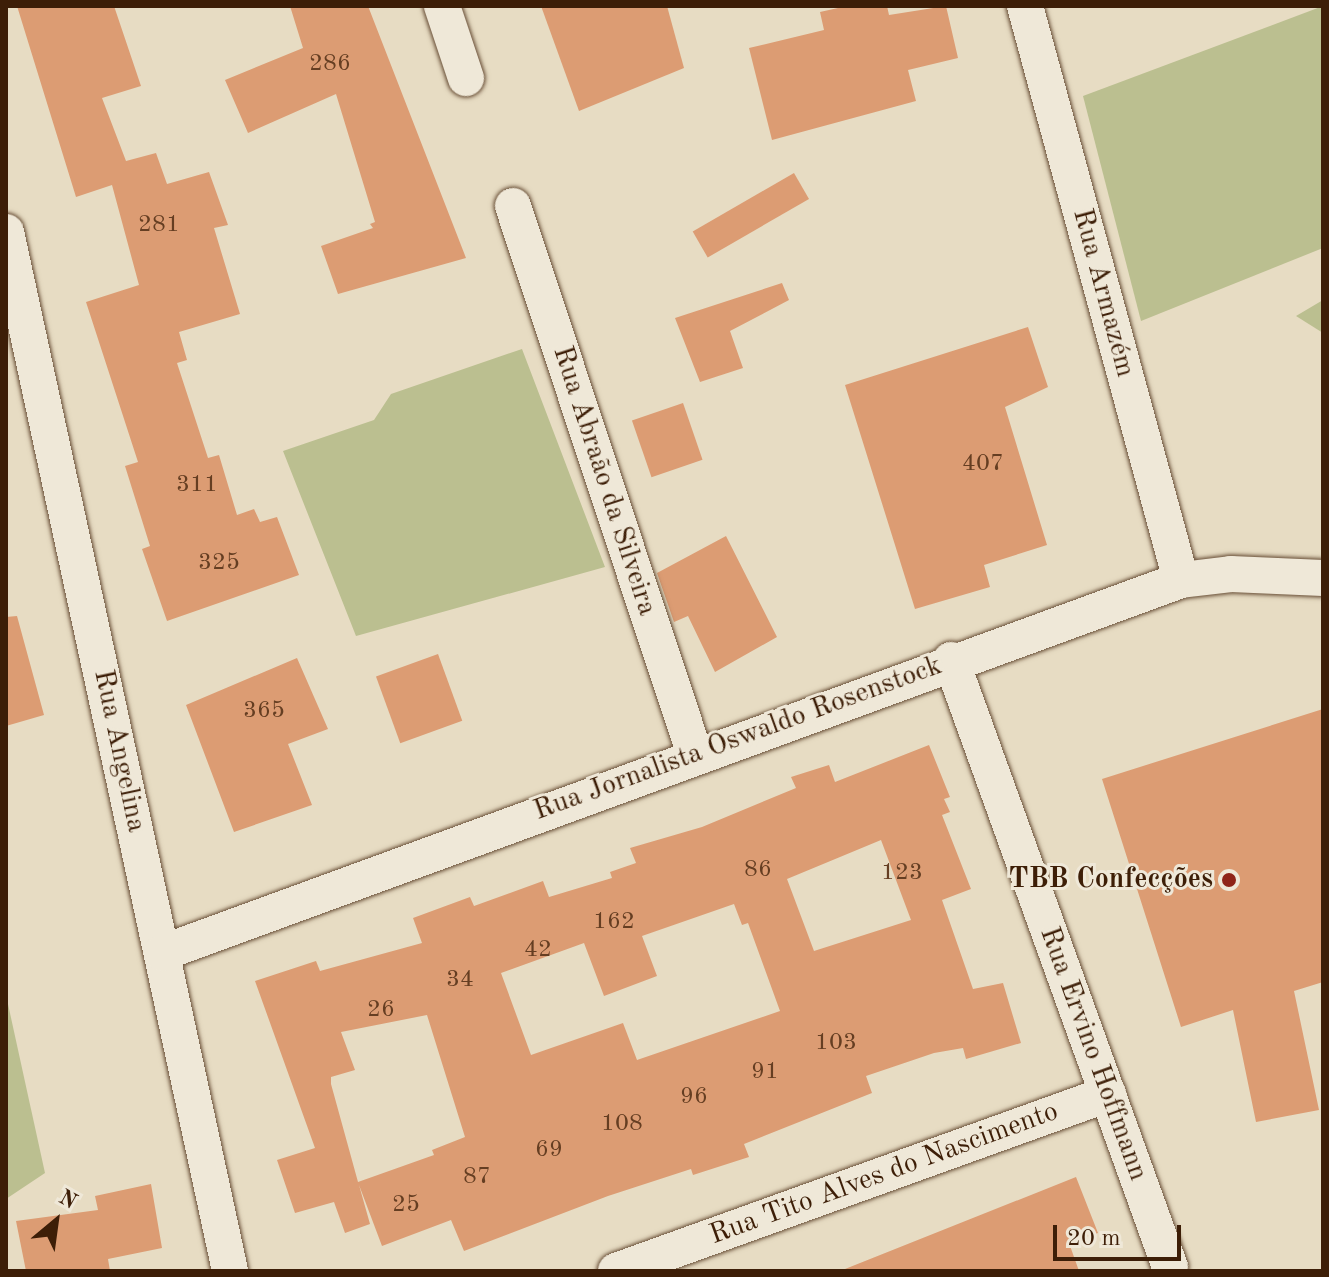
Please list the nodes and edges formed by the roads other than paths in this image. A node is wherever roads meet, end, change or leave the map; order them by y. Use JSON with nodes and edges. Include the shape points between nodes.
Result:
{"nodes":[{"id":1,"x":442,"y":6,"type":"edge"},
{"id":2,"x":1025,"y":6,"type":"edge"},
{"id":3,"x":466,"y":78,"type":"dead end"},
{"id":4,"x":513,"y":206,"type":"dead end"},
{"id":5,"x":6,"y":232,"type":"edge"},
{"id":6,"x":1323,"y":578,"type":"edge"},
{"id":7,"x":1181,"y":580,"type":"junction"},
{"id":8,"x":951,"y":660,"type":"junction"},
{"id":9,"x":695,"y":755,"type":"junction"},
{"id":10,"x":162,"y":953,"type":"junction"},
{"id":11,"x":1108,"y":1094,"type":"junction"},
{"id":12,"x":1170,"y":1267,"type":"dead end"},
{"id":13,"x":230,"y":1271,"type":"edge"},
{"id":14,"x":616,"y":1271,"type":"edge"}],
"edges":[{"from":1,"to":3,"type":"street"},
{"from":2,"to":7,"type":"street","name":"Rua Armazém"},
{"from":4,"to":9,"type":"street","name":"Rua Abraão da Silveira"},
{"from":5,"to":10,"type":"street","name":"Rua Angelina"},
{"from":6,"to":7,"type":"street","name":"Rua Jornalista Oswaldo Rosenstock","via":[[1231,574]]},
{"from":7,"to":8,"type":"street","name":"Rua Jornalista Oswaldo Rosenstock"},
{"from":8,"to":9,"type":"street","name":"Rua Jornalista Oswaldo Rosenstock"},
{"from":8,"to":11,"type":"street","name":"Rua Ervino Hoffmann"},
{"from":9,"to":10,"type":"street","name":"Rua Jornalista Oswaldo Rosenstock"},
{"from":10,"to":13,"type":"street","name":"Rua Angelina"},
{"from":11,"to":12,"type":"street","name":"Rua Ervino Hoffmann"},
{"from":11,"to":14,"type":"street","name":"Rua Tito Alves do Nascimento"}]}
